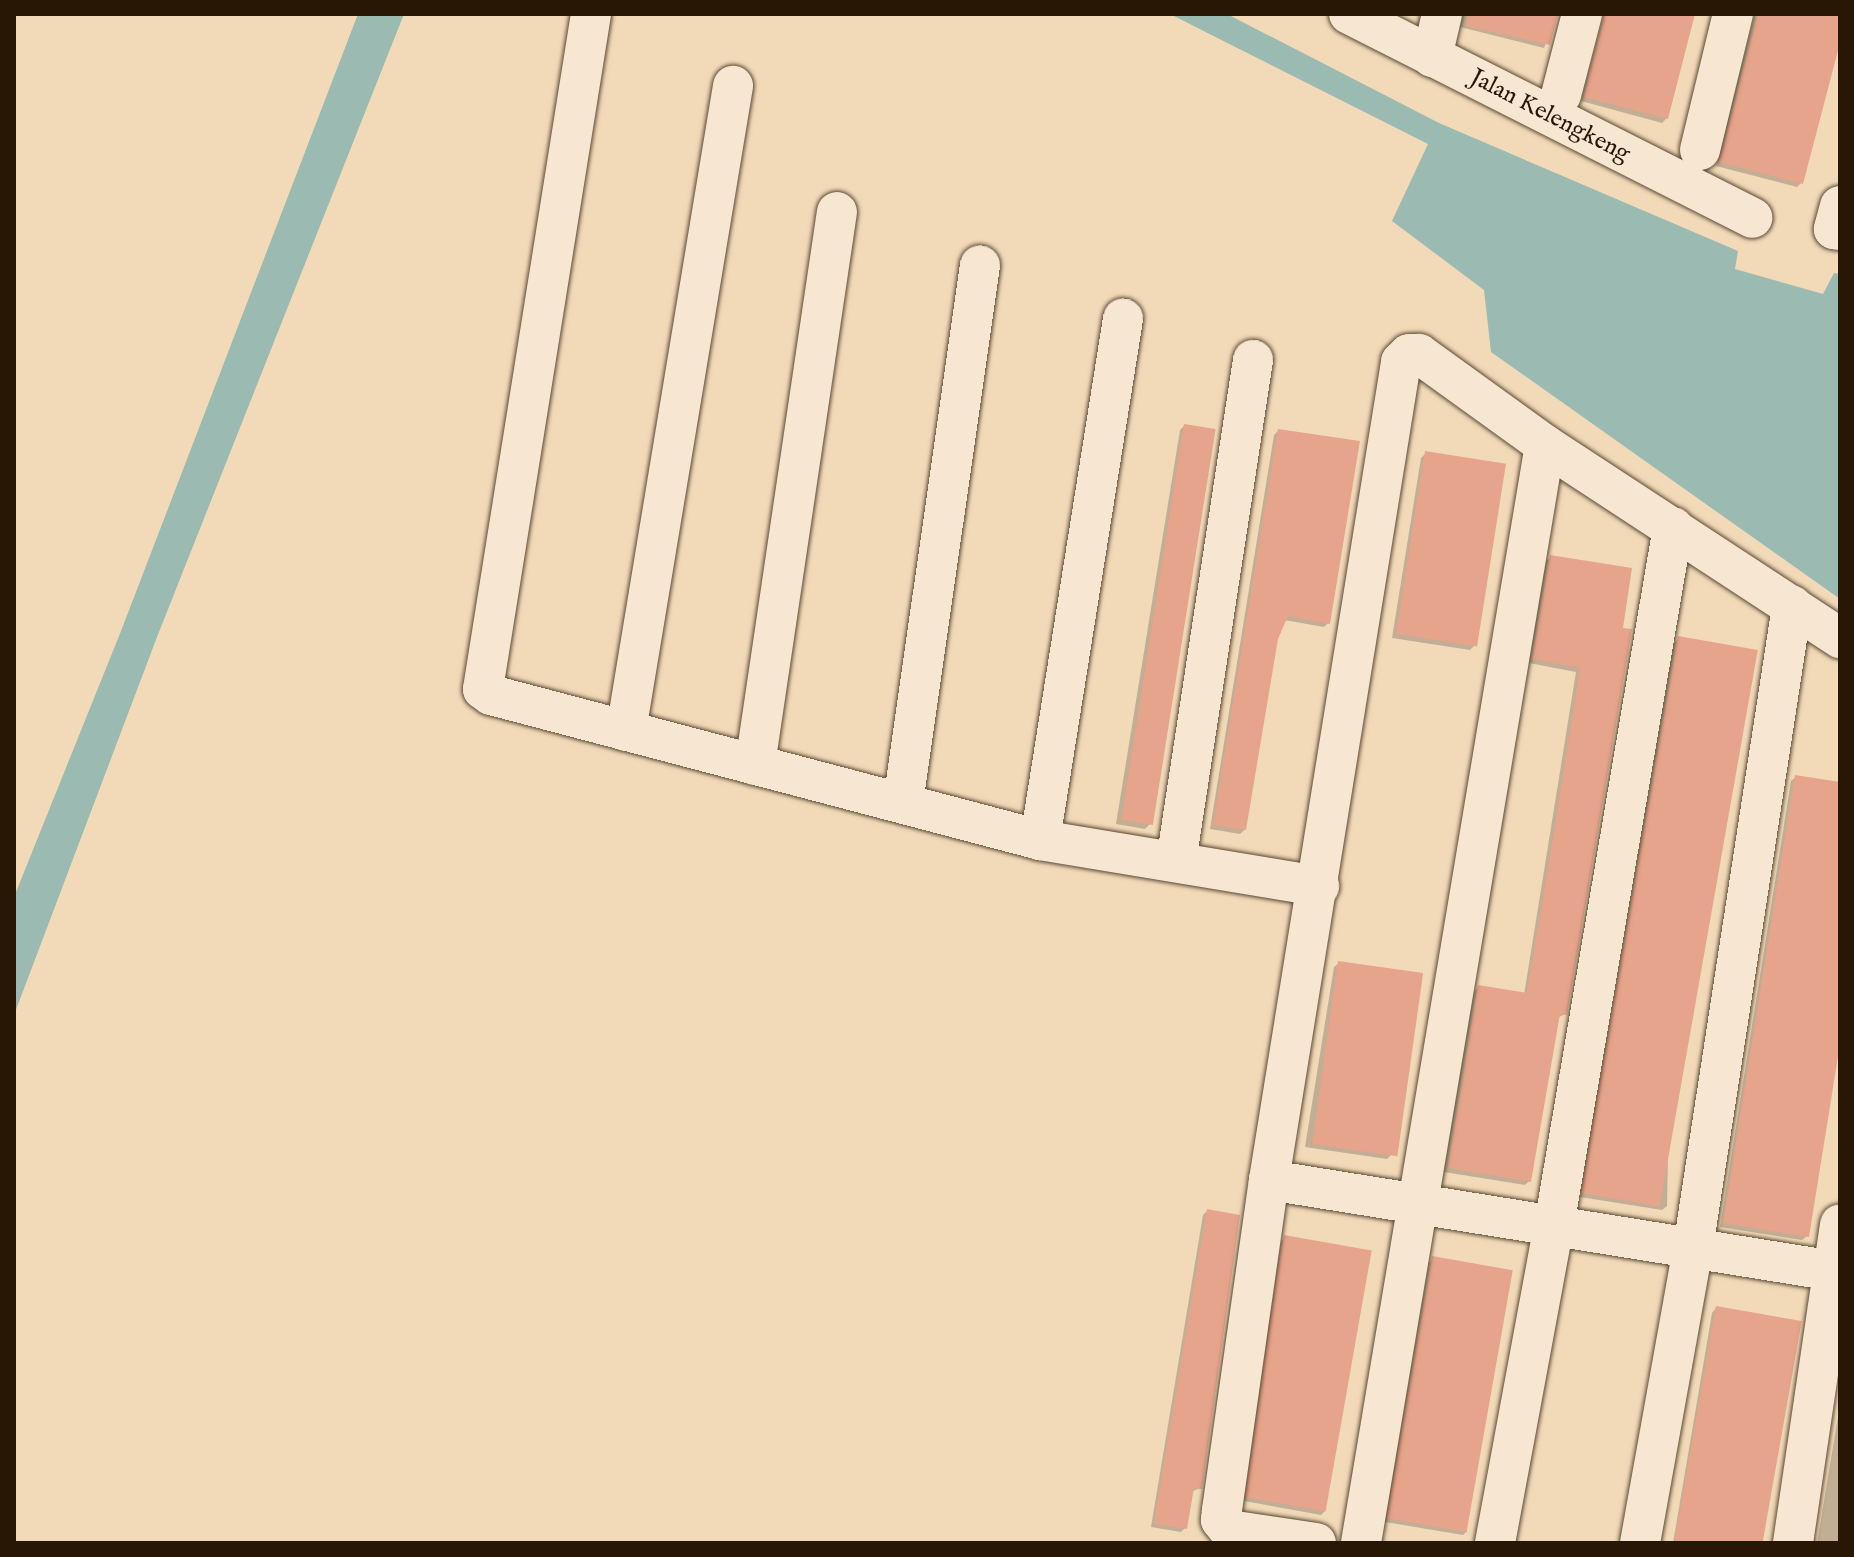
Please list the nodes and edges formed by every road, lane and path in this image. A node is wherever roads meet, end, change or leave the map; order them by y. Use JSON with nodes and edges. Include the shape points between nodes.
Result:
{"nodes":[{"id":1,"x":591,"y":14,"type":"edge"},
{"id":2,"x":1349,"y":14,"type":"edge"},
{"id":3,"x":1442,"y":14,"type":"edge"},
{"id":4,"x":1582,"y":14,"type":"edge"},
{"id":5,"x":1733,"y":14,"type":"edge"},
{"id":6,"x":1432,"y":57,"type":"junction"},
{"id":7,"x":733,"y":86,"type":"dead end"},
{"id":8,"x":1561,"y":95,"type":"dead end"},
{"id":9,"x":1700,"y":150,"type":"dead end"},
{"id":10,"x":837,"y":212,"type":"dead end"},
{"id":11,"x":1752,"y":218,"type":"dead end"},
{"id":12,"x":980,"y":265,"type":"dead end"},
{"id":13,"x":1123,"y":319,"type":"dead end"},
{"id":14,"x":1253,"y":360,"type":"dead end"},
{"id":15,"x":1545,"y":445,"type":"junction"},
{"id":16,"x":1673,"y":527,"type":"junction"},
{"id":17,"x":1792,"y":606,"type":"junction"},
{"id":18,"x":1840,"y":638,"type":"edge"},
{"id":19,"x":626,"y":731,"type":"junction"},
{"id":20,"x":755,"y":765,"type":"junction"},
{"id":21,"x":903,"y":803,"type":"junction"},
{"id":22,"x":1040,"y":840,"type":"junction"},
{"id":23,"x":1176,"y":862,"type":"junction"},
{"id":24,"x":1319,"y":886,"type":"junction"},
{"id":25,"x":1269,"y":1180,"type":"junction"},
{"id":26,"x":1418,"y":1204,"type":"junction"},
{"id":27,"x":1840,"y":1224,"type":"edge"},
{"id":28,"x":1554,"y":1226,"type":"junction"},
{"id":29,"x":1693,"y":1248,"type":"junction"},
{"id":30,"x":1836,"y":1271,"type":"edge"},
{"id":31,"x":1316,"y":1543,"type":"edge"},
{"id":32,"x":1361,"y":1543,"type":"edge"},
{"id":33,"x":1495,"y":1543,"type":"edge"},
{"id":34,"x":1640,"y":1543,"type":"edge"},
{"id":35,"x":1793,"y":1543,"type":"edge"}],
"edges":[{"from":1,"to":19,"type":"street","via":[[482,682],[491,695]]},
{"from":2,"to":6,"type":"street","name":"Jalan Kelengkeng"},
{"from":3,"to":6,"type":"street"},
{"from":4,"to":8,"type":"street"},
{"from":5,"to":9,"type":"street"},
{"from":6,"to":11,"type":"street","name":"Jalan Kelengkeng"},
{"from":7,"to":19,"type":"street"},
{"from":10,"to":20,"type":"street"},
{"from":12,"to":21,"type":"street"},
{"from":13,"to":22,"type":"street"},
{"from":14,"to":23,"type":"street"},
{"from":15,"to":16,"type":"street"},
{"from":15,"to":24,"type":"street","via":[[1419,354],[1409,354],[1401,362]]},
{"from":15,"to":26,"type":"street"},
{"from":16,"to":17,"type":"street"},
{"from":16,"to":28,"type":"street"},
{"from":17,"to":18,"type":"street"},
{"from":17,"to":29,"type":"street"},
{"from":19,"to":20,"type":"street"},
{"from":20,"to":21,"type":"street"},
{"from":21,"to":22,"type":"street"},
{"from":22,"to":23,"type":"street"},
{"from":23,"to":24,"type":"street"},
{"from":24,"to":25,"type":"street"},
{"from":25,"to":26,"type":"street"},
{"from":25,"to":31,"type":"street","via":[[1221,1520],[1229,1530]]},
{"from":26,"to":28,"type":"street"},
{"from":26,"to":32,"type":"street"},
{"from":27,"to":30,"type":"street"},
{"from":28,"to":29,"type":"street"},
{"from":28,"to":33,"type":"street"},
{"from":29,"to":30,"type":"street"},
{"from":29,"to":34,"type":"street"},
{"from":30,"to":35,"type":"street"}]}
